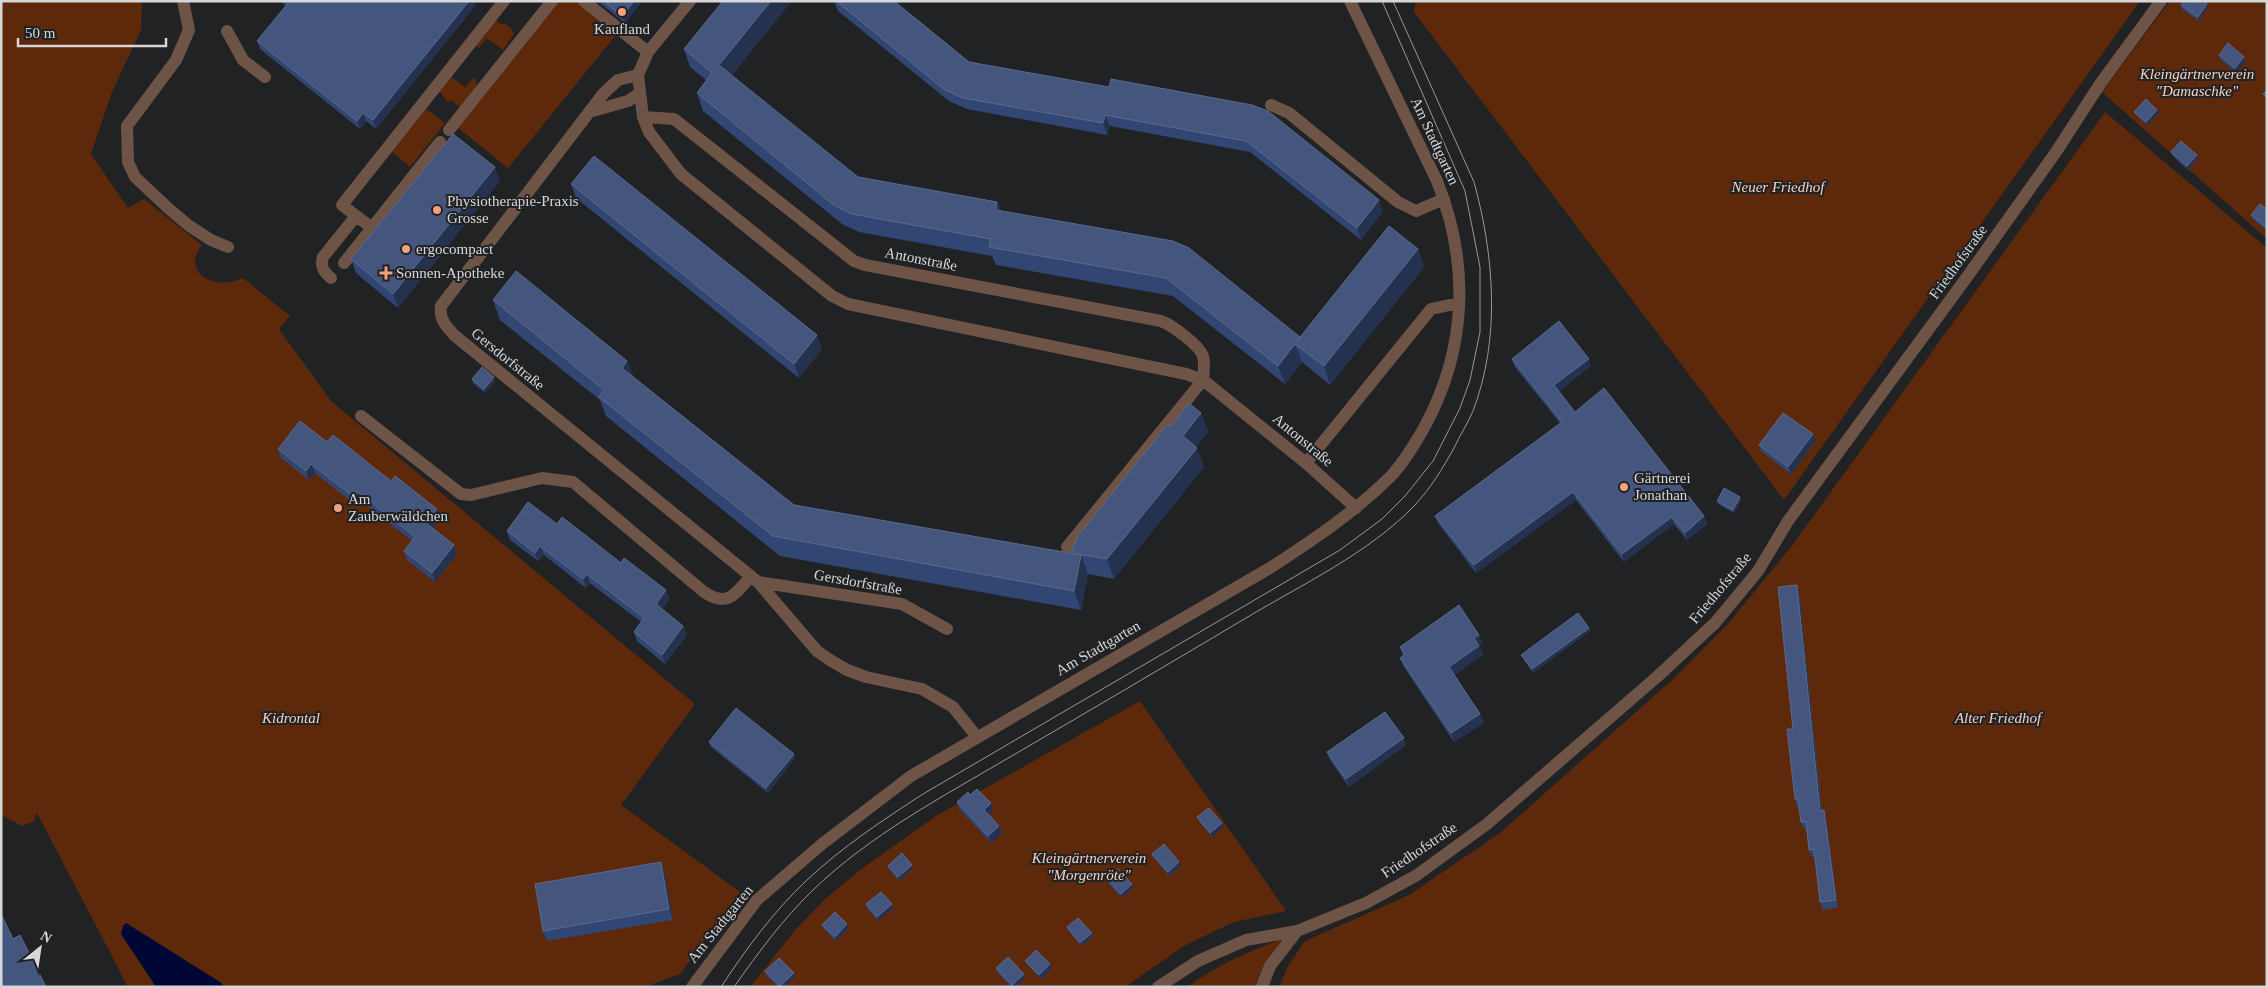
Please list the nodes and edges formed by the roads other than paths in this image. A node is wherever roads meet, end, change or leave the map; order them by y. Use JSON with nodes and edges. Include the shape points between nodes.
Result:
{"nodes":[{"id":1,"x":183,"y":1,"type":"edge"},
{"id":2,"x":504,"y":1,"type":"edge"},
{"id":3,"x":552,"y":1,"type":"edge"},
{"id":4,"x":584,"y":1,"type":"edge"},
{"id":5,"x":690,"y":1,"type":"edge"},
{"id":6,"x":1350,"y":1,"type":"edge"},
{"id":7,"x":2161,"y":1,"type":"edge"},
{"id":8,"x":227,"y":32,"type":"dead end"},
{"id":9,"x":648,"y":52,"type":"junction"},
{"id":10,"x":638,"y":75,"type":"junction"},
{"id":11,"x":265,"y":77,"type":"dead end"},
{"id":12,"x":640,"y":93,"type":"junction"},
{"id":13,"x":1271,"y":105,"type":"dead end"},
{"id":14,"x":589,"y":112,"type":"junction"},
{"id":15,"x":643,"y":118,"type":"junction"},
{"id":16,"x":450,"y":130,"type":"dead end"},
{"id":17,"x":440,"y":142,"type":"dead end"},
{"id":18,"x":1444,"y":199,"type":"junction"},
{"id":19,"x":356,"y":216,"type":"junction"},
{"id":20,"x":372,"y":228,"type":"junction"},
{"id":21,"x":228,"y":247,"type":"dead end"},
{"id":22,"x":344,"y":262,"type":"dead end"},
{"id":23,"x":331,"y":278,"type":"dead end"},
{"id":24,"x":1459,"y":303,"type":"junction"},
{"id":25,"x":1203,"y":380,"type":"junction"},
{"id":26,"x":361,"y":416,"type":"dead end"},
{"id":27,"x":1306,"y":463,"type":"junction"},
{"id":28,"x":1356,"y":508,"type":"junction"},
{"id":29,"x":1067,"y":547,"type":"dead end"},
{"id":30,"x":755,"y":579,"type":"junction"},
{"id":31,"x":947,"y":629,"type":"dead end"},
{"id":32,"x":977,"y":737,"type":"junction"},
{"id":33,"x":1296,"y":931,"type":"junction"},
{"id":34,"x":692,"y":987,"type":"edge"},
{"id":35,"x":1158,"y":987,"type":"edge"},
{"id":36,"x":1262,"y":987,"type":"edge"}],
"edges":[{"from":1,"to":21,"type":"street","via":[[189,30],[176,60],[127,126],[128,162],[136,177],[188,225]]},
{"from":2,"to":19,"type":"street","via":[[342,205]]},
{"from":3,"to":16,"type":"street"},
{"from":4,"to":9,"type":"street"},
{"from":5,"to":9,"type":"street","name":"Antonstraße"},
{"from":6,"to":18,"type":"street","name":"Am Stadtgarten"},
{"from":7,"to":33,"type":"street","name":"Friedhofstraße","via":[[1967,278],[1788,521],[1758,571],[1715,623],[1487,824],[1417,875],[1366,903]]},
{"from":8,"to":11,"type":"street","via":[[242,60]]},
{"from":9,"to":10,"type":"street","name":"Antonstraße"},
{"from":10,"to":12,"type":"street","name":"Antonstraße"},
{"from":10,"to":14,"type":"street","name":"Gersdorfstraße","via":[[618,80]]},
{"from":12,"to":14,"type":"street","via":[[628,102]]},
{"from":12,"to":15,"type":"street","name":"Antonstraße"},
{"from":13,"to":18,"type":"street","via":[[1289,113],[1398,202],[1416,211]]},
{"from":14,"to":30,"type":"street","name":"Gersdorfstraße","via":[[441,306],[442,321],[454,336]]},
{"from":15,"to":25,"type":"street","name":"Antonstraße","via":[[649,132],[681,174],[832,296],[848,304]]},
{"from":15,"to":25,"type":"street","name":"Antonstraße","via":[[674,119],[854,261],[1161,321],[1172,326],[1202,355]]},
{"from":17,"to":20,"type":"street"},
{"from":18,"to":24,"type":"street","name":"Am Stadtgarten","via":[[1458,252]]},
{"from":19,"to":20,"type":"street"},
{"from":19,"to":23,"type":"street","via":[[323,257],[321,265]]},
{"from":20,"to":22,"type":"street"},
{"from":24,"to":27,"type":"street","via":[[1430,309]]},
{"from":24,"to":28,"type":"street","name":"Am Stadtgarten","via":[[1459,327],[1452,358],[1432,413],[1410,453],[1391,476]]},
{"from":25,"to":27,"type":"street","name":"Antonstraße"},
{"from":25,"to":29,"type":"street"},
{"from":26,"to":30,"type":"street","via":[[461,494],[470,495],[542,478],[573,482],[704,592],[718,600],[734,596]]},
{"from":27,"to":28,"type":"street","name":"Antonstraße"},
{"from":28,"to":32,"type":"street","name":"Am Stadtgarten","via":[[1270,568]]},
{"from":30,"to":31,"type":"street","name":"Gersdorfstraße","via":[[902,604]]},
{"from":30,"to":32,"type":"street","name":"Gersdorfstraße","via":[[830,660],[866,677],[922,689],[953,707]]},
{"from":32,"to":34,"type":"street","name":"Am Stadtgarten","via":[[911,776],[822,844],[757,900]]},
{"from":33,"to":35,"type":"street","name":"Friedhofstraße","via":[[1246,940],[1198,961]]},
{"from":33,"to":36,"type":"street","via":[[1270,966]]}]}
